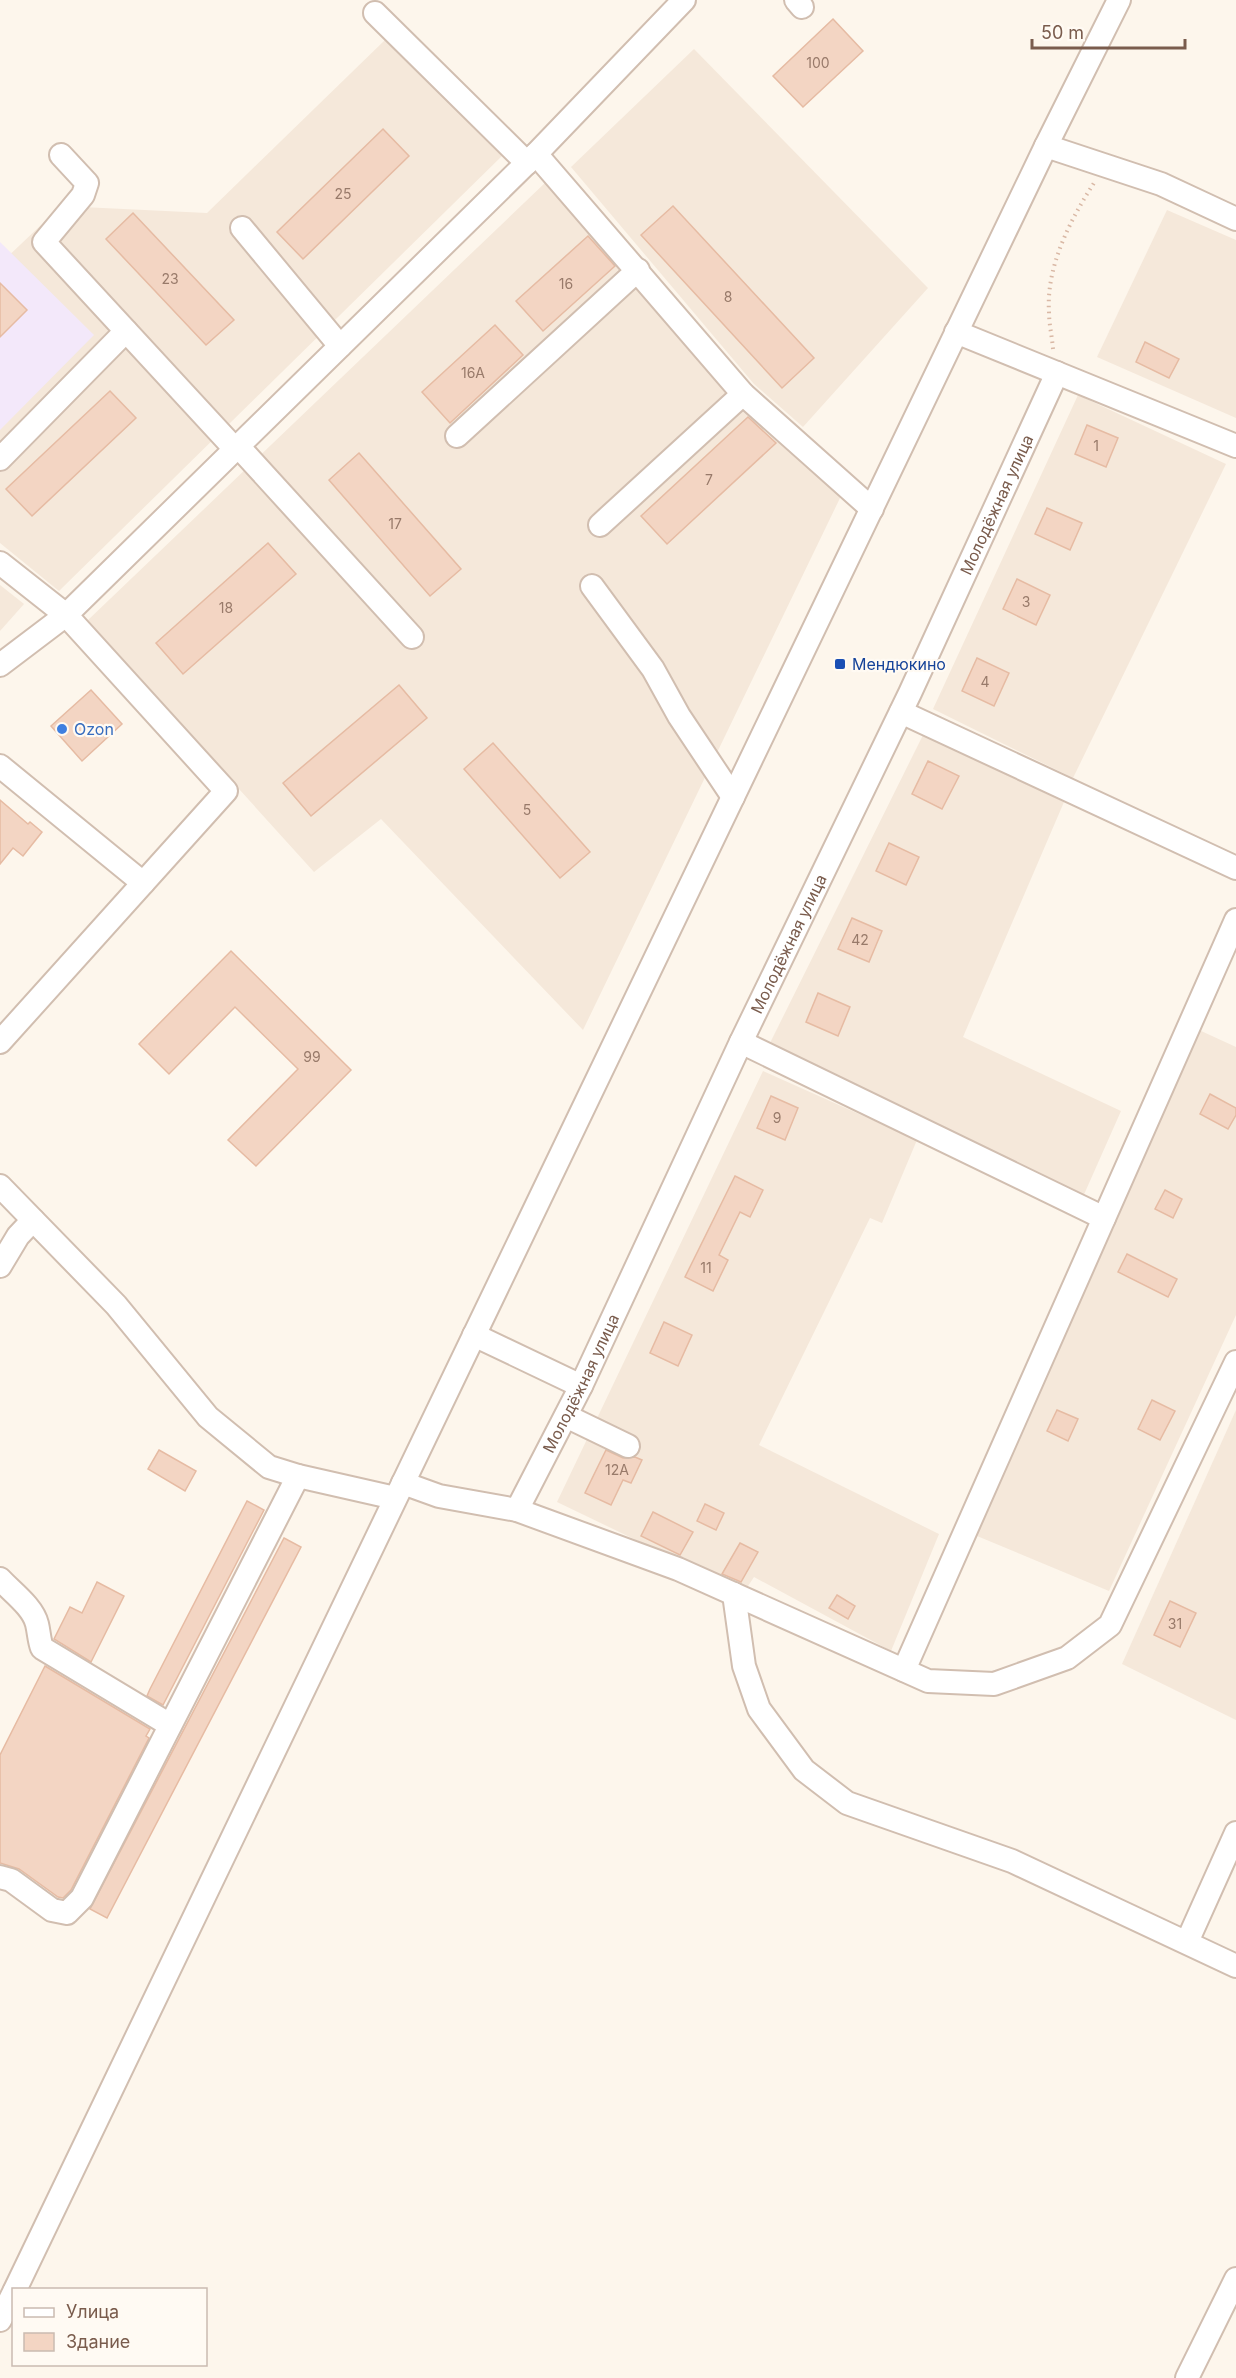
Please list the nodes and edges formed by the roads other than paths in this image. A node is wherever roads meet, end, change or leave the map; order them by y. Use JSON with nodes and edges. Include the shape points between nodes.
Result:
{"nodes":[{"id":1,"x":684,"y":0,"type":"edge"},
{"id":2,"x":1119,"y":0,"type":"edge"},
{"id":3,"x":375,"y":14,"type":"dead end"},
{"id":4,"x":1046,"y":146,"type":"junction"},
{"id":5,"x":61,"y":155,"type":"dead end"},
{"id":6,"x":532,"y":158,"type":"junction"},
{"id":7,"x":1236,"y":219,"type":"edge"},
{"id":8,"x":242,"y":228,"type":"dead end"},
{"id":9,"x":638,"y":270,"type":"junction"},
{"id":10,"x":126,"y":331,"type":"junction"},
{"id":11,"x":956,"y":332,"type":"junction"},
{"id":12,"x":340,"y":346,"type":"junction"},
{"id":13,"x":1056,"y":373,"type":"junction"},
{"id":14,"x":743,"y":394,"type":"junction"},
{"id":15,"x":457,"y":436,"type":"dead end"},
{"id":16,"x":1236,"y":446,"type":"edge"},
{"id":17,"x":237,"y":448,"type":"junction"},
{"id":18,"x":0,"y":459,"type":"edge"},
{"id":19,"x":872,"y":509,"type":"junction"},
{"id":20,"x":600,"y":525,"type":"dead end"},
{"id":21,"x":0,"y":563,"type":"edge"},
{"id":22,"x":592,"y":586,"type":"dead end"},
{"id":23,"x":66,"y":615,"type":"junction"},
{"id":24,"x":412,"y":637,"type":"dead end"},
{"id":25,"x":0,"y":665,"type":"edge"},
{"id":26,"x":901,"y":712,"type":"junction"},
{"id":27,"x":0,"y":766,"type":"edge"},
{"id":28,"x":733,"y":797,"type":"junction"},
{"id":29,"x":1236,"y":868,"type":"edge"},
{"id":30,"x":143,"y":884,"type":"junction"},
{"id":31,"x":1236,"y":920,"type":"edge"},
{"id":32,"x":1227,"y":964,"type":"edge"},
{"id":33,"x":0,"y":1040,"type":"edge"},
{"id":34,"x":741,"y":1042,"type":"junction"},
{"id":35,"x":0,"y":1186,"type":"edge"},
{"id":36,"x":1104,"y":1218,"type":"junction"},
{"id":37,"x":33,"y":1220,"type":"junction"},
{"id":38,"x":0,"y":1266,"type":"edge"},
{"id":39,"x":474,"y":1335,"type":"junction"},
{"id":40,"x":1236,"y":1362,"type":"edge"},
{"id":41,"x":581,"y":1386,"type":"junction"},
{"id":42,"x":566,"y":1416,"type":"junction"},
{"id":43,"x":628,"y":1446,"type":"dead end"},
{"id":44,"x":298,"y":1476,"type":"junction"},
{"id":45,"x":399,"y":1490,"type":"junction"},
{"id":46,"x":517,"y":1510,"type":"junction"},
{"id":47,"x":0,"y":1579,"type":"edge"},
{"id":48,"x":734,"y":1594,"type":"junction"},
{"id":49,"x":903,"y":1670,"type":"junction"},
{"id":50,"x":170,"y":1725,"type":"junction"},
{"id":51,"x":1236,"y":1833,"type":"edge"},
{"id":52,"x":0,"y":1877,"type":"edge"},
{"id":53,"x":1187,"y":1942,"type":"junction"},
{"id":54,"x":1236,"y":1966,"type":"edge"},
{"id":55,"x":1236,"y":2279,"type":"edge"},
{"id":56,"x":15,"y":2288,"type":"edge"},
{"id":57,"x":12,"y":2295,"type":"edge"},
{"id":58,"x":0,"y":2320,"type":"edge"},
{"id":59,"x":1187,"y":2378,"type":"edge"}],
"edges":[{"from":1,"to":6,"type":"street"},
{"from":2,"to":4,"type":"street"},
{"from":3,"to":6,"type":"street"},
{"from":4,"to":7,"type":"street","via":[[1161,184]]},
{"from":4,"to":11,"type":"street"},
{"from":5,"to":10,"type":"street","via":[[87,183],[83,195],[44,242]]},
{"from":6,"to":9,"type":"street"},
{"from":6,"to":12,"type":"street"},
{"from":8,"to":12,"type":"street"},
{"from":9,"to":14,"type":"street"},
{"from":9,"to":15,"type":"street"},
{"from":10,"to":17,"type":"street"},
{"from":10,"to":18,"type":"street"},
{"from":11,"to":13,"type":"street"},
{"from":11,"to":19,"type":"street"},
{"from":12,"to":17,"type":"street"},
{"from":13,"to":16,"type":"street"},
{"from":13,"to":26,"type":"street","name":"Молодёжная улица"},
{"from":14,"to":19,"type":"street"},
{"from":14,"to":20,"type":"street"},
{"from":17,"to":23,"type":"street"},
{"from":17,"to":24,"type":"street"},
{"from":19,"to":28,"type":"street"},
{"from":21,"to":23,"type":"street"},
{"from":22,"to":28,"type":"street","via":[[653,669]]},
{"from":23,"to":25,"type":"street"},
{"from":23,"to":30,"type":"street","via":[[226,791]]},
{"from":26,"to":29,"type":"street"},
{"from":26,"to":34,"type":"street","name":"Молодёжная улица"},
{"from":27,"to":30,"type":"street"},
{"from":28,"to":39,"type":"street"},
{"from":30,"to":33,"type":"street"},
{"from":31,"to":32,"type":"street"},
{"from":32,"to":36,"type":"street"},
{"from":34,"to":36,"type":"street"},
{"from":34,"to":41,"type":"street","name":"Молодёжная улица"},
{"from":35,"to":37,"type":"street"},
{"from":36,"to":49,"type":"street"},
{"from":37,"to":38,"type":"street"},
{"from":37,"to":44,"type":"street","via":[[116,1305],[208,1417],[269,1467]]},
{"from":39,"to":41,"type":"street"},
{"from":39,"to":45,"type":"street"},
{"from":40,"to":49,"type":"street","via":[[1110,1625],[1067,1658],[994,1684],[928,1682]]},
{"from":41,"to":42,"type":"street","name":"Молодёжная улица"},
{"from":42,"to":43,"type":"street"},
{"from":42,"to":46,"type":"street","name":"Молодёжная улица"},
{"from":44,"to":45,"type":"street"},
{"from":44,"to":50,"type":"street"},
{"from":45,"to":46,"type":"street"},
{"from":45,"to":56,"type":"street"},
{"from":46,"to":48,"type":"street","via":[[678,1569]]},
{"from":47,"to":50,"type":"street","via":[[33,1615],[42,1648]]},
{"from":48,"to":49,"type":"street"},
{"from":48,"to":53,"type":"street","via":[[744,1666],[759,1709],[804,1770],[821,1784],[847,1803],[1012,1861]]},
{"from":50,"to":52,"type":"street","via":[[82,1898],[67,1912],[52,1910]]},
{"from":51,"to":53,"type":"street"},
{"from":53,"to":54,"type":"street"},
{"from":55,"to":59,"type":"street"},
{"from":57,"to":58,"type":"street"}]}
